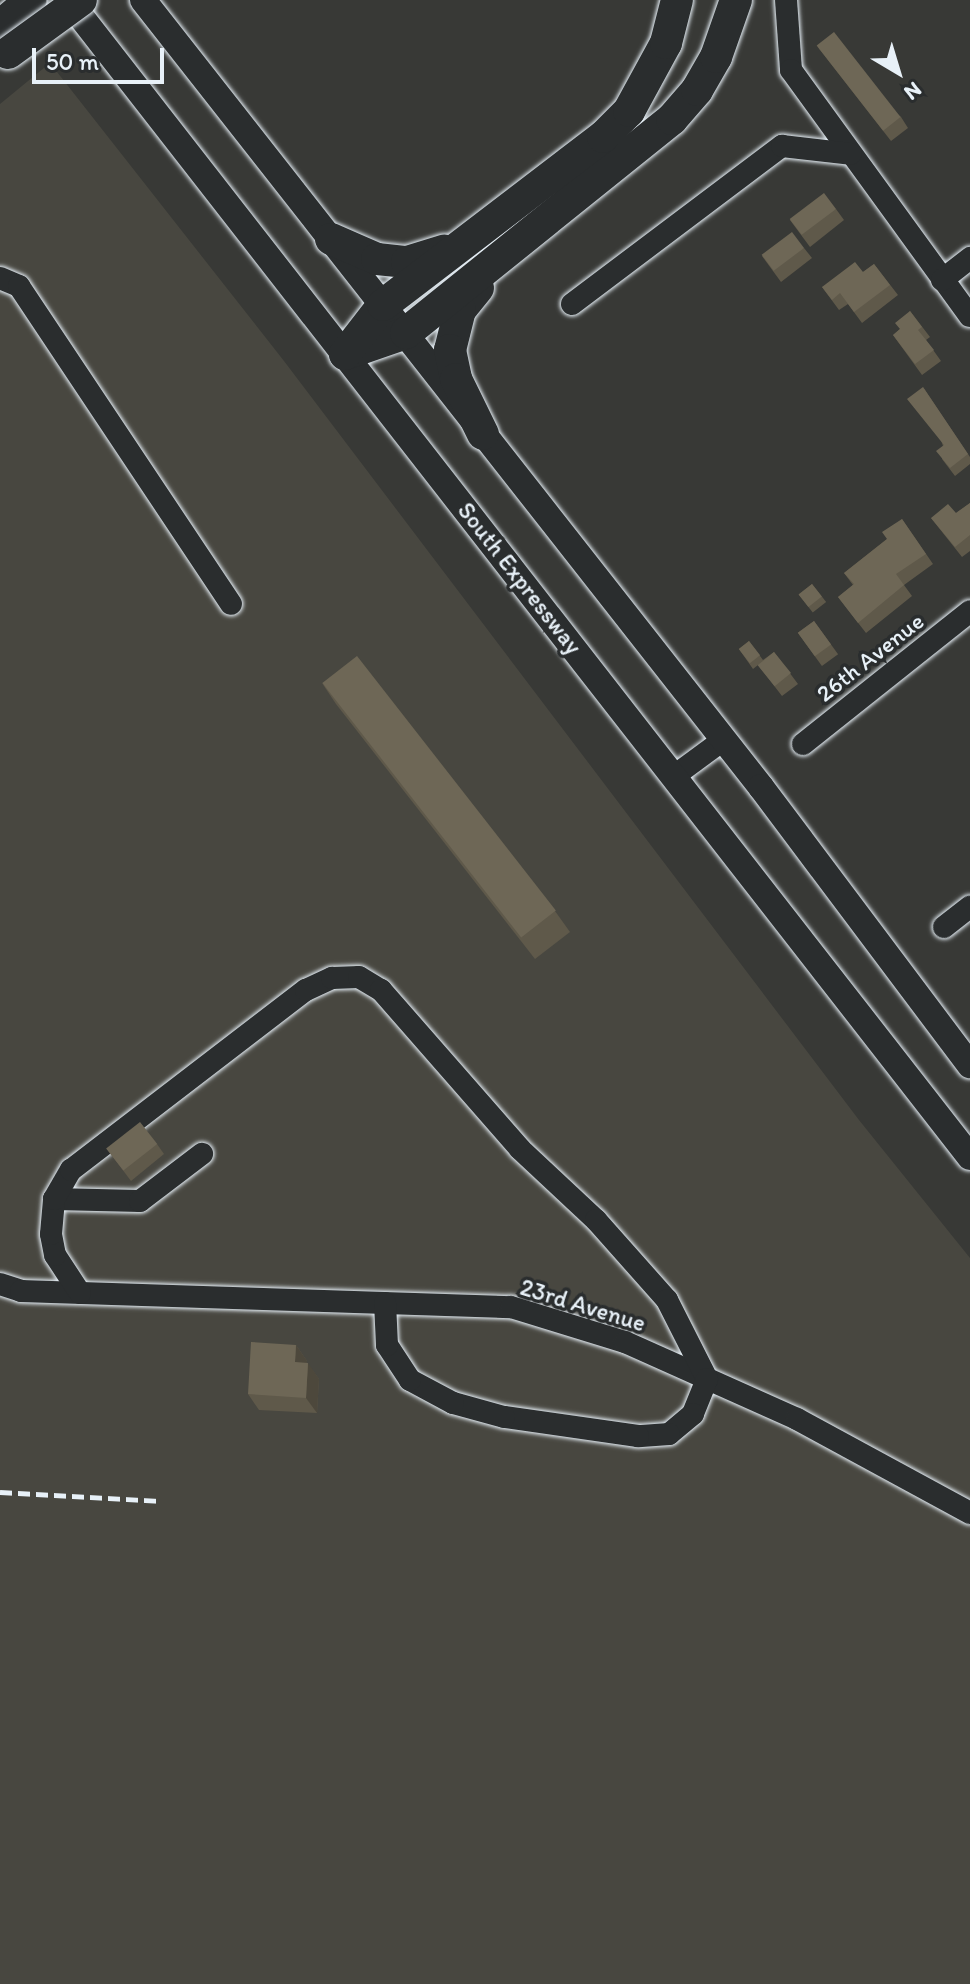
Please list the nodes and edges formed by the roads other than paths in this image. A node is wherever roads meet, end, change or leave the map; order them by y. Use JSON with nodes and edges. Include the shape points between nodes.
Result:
{"nodes":[{"id":1,"x":31,"y":0,"type":"edge"},
{"id":2,"x":68,"y":0,"type":"edge"},
{"id":3,"x":81,"y":0,"type":"edge"},
{"id":4,"x":143,"y":0,"type":"edge"},
{"id":5,"x":677,"y":0,"type":"edge"},
{"id":6,"x":736,"y":0,"type":"edge"},
{"id":7,"x":786,"y":0,"type":"edge"},
{"id":8,"x":3,"y":45,"type":"edge"},
{"id":9,"x":851,"y":154,"type":"junction"},
{"id":10,"x":495,"y":222,"type":"junction"},
{"id":11,"x":527,"y":238,"type":"junction"},
{"id":12,"x":331,"y":239,"type":"junction"},
{"id":13,"x":970,"y":258,"type":"edge"},
{"id":14,"x":0,"y":278,"type":"edge"},
{"id":15,"x":942,"y":280,"type":"junction"},
{"id":16,"x":572,"y":304,"type":"dead end"},
{"id":17,"x":383,"y":305,"type":"junction"},
{"id":18,"x":970,"y":316,"type":"edge"},
{"id":19,"x":406,"y":333,"type":"junction"},
{"id":20,"x":345,"y":354,"type":"junction"},
{"id":21,"x":483,"y":434,"type":"junction"},
{"id":22,"x":231,"y":604,"type":"dead end"},
{"id":23,"x":970,"y":611,"type":"edge"},
{"id":24,"x":723,"y":740,"type":"junction"},
{"id":25,"x":803,"y":744,"type":"dead end"},
{"id":26,"x":674,"y":776,"type":"junction"},
{"id":27,"x":970,"y":907,"type":"edge"},
{"id":28,"x":944,"y":927,"type":"dead end"},
{"id":29,"x":970,"y":1065,"type":"edge"},
{"id":30,"x":202,"y":1154,"type":"dead end"},
{"id":31,"x":970,"y":1157,"type":"edge"},
{"id":32,"x":54,"y":1199,"type":"junction"},
{"id":33,"x":0,"y":1284,"type":"edge"},
{"id":34,"x":80,"y":1293,"type":"junction"},
{"id":35,"x":385,"y":1303,"type":"junction"},
{"id":36,"x":707,"y":1379,"type":"junction"},
{"id":37,"x":970,"y":1513,"type":"edge"}],
"edges":[{"from":1,"to":8,"type":"highway"},
{"from":2,"to":20,"type":"main road","name":"South Expressway"},
{"from":3,"to":8,"type":"highway","bridge":true},
{"from":4,"to":12,"type":"main road"},
{"from":5,"to":10,"type":"highway","via":[[666,43],[629,111]]},
{"from":6,"to":11,"type":"highway","via":[[716,57],[680,110],[621,165]]},
{"from":7,"to":9,"type":"street","via":[[791,70]]},
{"from":9,"to":15,"type":"street"},
{"from":9,"to":16,"type":"street","via":[[782,146]]},
{"from":10,"to":12,"type":"highway","via":[[434,255],[407,262],[377,259]]},
{"from":10,"to":17,"type":"highway"},
{"from":11,"to":19,"type":"highway"},
{"from":11,"to":21,"type":"highway","via":[[475,291],[452,330],[456,379]]},
{"from":12,"to":17,"type":"main road"},
{"from":13,"to":15,"type":"street"},
{"from":14,"to":22,"type":"street","via":[[19,286]]},
{"from":15,"to":18,"type":"street"},
{"from":17,"to":19,"type":"main road"},
{"from":17,"to":20,"type":"highway"},
{"from":19,"to":20,"type":"highway"},
{"from":19,"to":21,"type":"main road"},
{"from":20,"to":26,"type":"main road","name":"South Expressway"},
{"from":21,"to":24,"type":"main road"},
{"from":23,"to":25,"type":"street","name":"26th Avenue"},
{"from":24,"to":26,"type":"street"},
{"from":24,"to":29,"type":"main road"},
{"from":26,"to":31,"type":"main road","name":"South Expressway"},
{"from":27,"to":28,"type":"street"},
{"from":30,"to":32,"type":"street","via":[[140,1201]]},
{"from":32,"to":34,"type":"street","via":[[55,1255]]},
{"from":32,"to":36,"type":"street","via":[[71,1170],[103,1143],[306,990],[332,978],[359,977],[381,990],[520,1149],[596,1220],[667,1300]]},
{"from":33,"to":34,"type":"street","name":"23rd Avenue","via":[[21,1291]]},
{"from":34,"to":35,"type":"street","name":"23rd Avenue"},
{"from":35,"to":36,"type":"street","name":"23rd Avenue","via":[[511,1307],[625,1342]]},
{"from":35,"to":36,"type":"street","via":[[387,1345],[410,1380],[453,1403],[504,1417],[638,1436],[669,1434],[693,1414]]},
{"from":36,"to":37,"type":"street","name":"23rd Avenue","via":[[797,1419]]}]}
